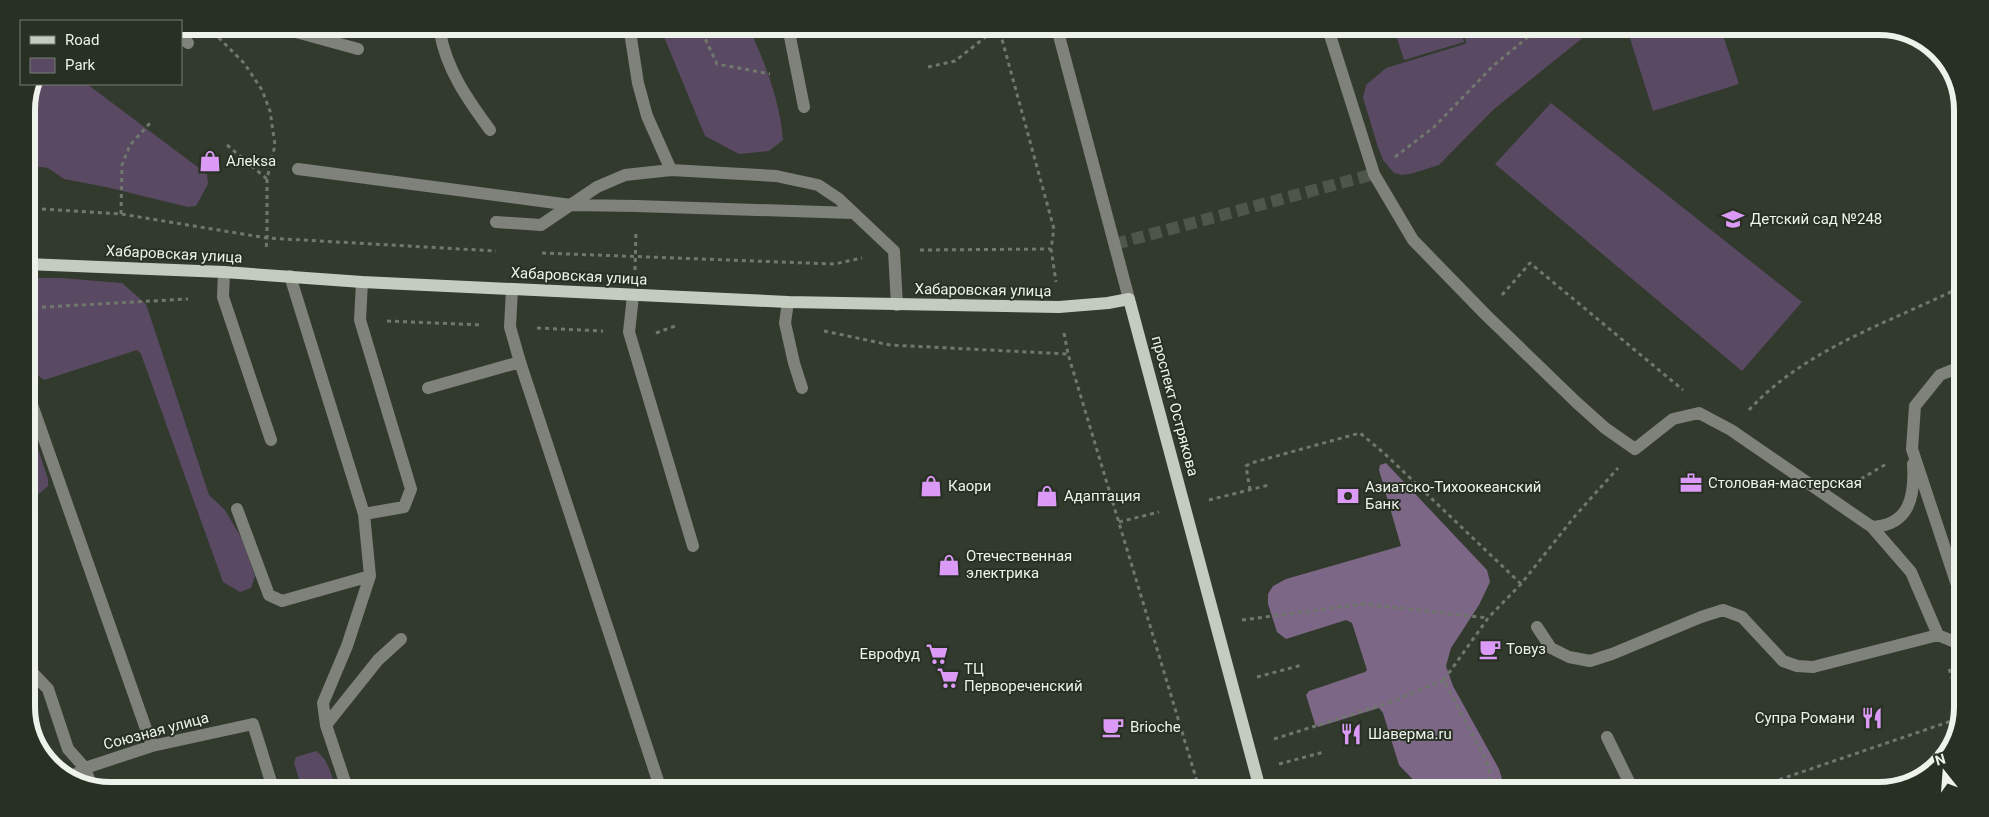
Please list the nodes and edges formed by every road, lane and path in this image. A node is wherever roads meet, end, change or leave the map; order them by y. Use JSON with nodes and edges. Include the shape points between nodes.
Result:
{"nodes":[{"id":1,"x":216,"y":35,"type":"edge"},
{"id":2,"x":307,"y":35,"type":"edge"},
{"id":3,"x":440,"y":35,"type":"edge"},
{"id":4,"x":630,"y":35,"type":"edge"},
{"id":5,"x":703,"y":35,"type":"edge"},
{"id":6,"x":790,"y":35,"type":"edge"},
{"id":7,"x":988,"y":35,"type":"edge"},
{"id":8,"x":1001,"y":35,"type":"edge"},
{"id":9,"x":1059,"y":35,"type":"edge"},
{"id":10,"x":1330,"y":35,"type":"edge"},
{"id":11,"x":1530,"y":35,"type":"edge"},
{"id":12,"x":358,"y":49,"type":"dead end"},
{"id":13,"x":928,"y":67,"type":"dead end"},
{"id":14,"x":798,"y":80,"type":"junction"},
{"id":15,"x":804,"y":107,"type":"dead end"},
{"id":16,"x":151,"y":122,"type":"dead end"},
{"id":17,"x":490,"y":130,"type":"dead end"},
{"id":18,"x":227,"y":145,"type":"dead end"},
{"id":19,"x":298,"y":169,"type":"dead end"},
{"id":20,"x":671,"y":170,"type":"junction"},
{"id":21,"x":1374,"y":174,"type":"junction"},
{"id":22,"x":267,"y":179,"type":"junction"},
{"id":23,"x":571,"y":205,"type":"junction"},
{"id":24,"x":636,"y":206,"type":"junction"},
{"id":25,"x":35,"y":209,"type":"edge"},
{"id":26,"x":853,"y":213,"type":"junction"},
{"id":27,"x":121,"y":214,"type":"junction"},
{"id":28,"x":496,"y":222,"type":"dead end"},
{"id":29,"x":267,"y":238,"type":"junction"},
{"id":30,"x":1051,"y":249,"type":"junction"},
{"id":31,"x":500,"y":251,"type":"dead end"},
{"id":32,"x":894,"y":251,"type":"junction"},
{"id":33,"x":539,"y":253,"type":"dead end"},
{"id":34,"x":636,"y":258,"type":"junction"},
{"id":35,"x":35,"y":264,"type":"edge"},
{"id":36,"x":224,"y":272,"type":"junction"},
{"id":37,"x":265,"y":274,"type":"junction"},
{"id":38,"x":290,"y":276,"type":"junction"},
{"id":39,"x":362,"y":282,"type":"junction"},
{"id":40,"x":512,"y":289,"type":"junction"},
{"id":41,"x":1954,"y":290,"type":"edge"},
{"id":42,"x":633,"y":296,"type":"junction"},
{"id":43,"x":223,"y":297,"type":"junction"},
{"id":44,"x":1129,"y":299,"type":"junction"},
{"id":45,"x":788,"y":302,"type":"junction"},
{"id":46,"x":897,"y":305,"type":"junction"},
{"id":47,"x":35,"y":307,"type":"edge"},
{"id":48,"x":1059,"y":307,"type":"junction"},
{"id":49,"x":1486,"y":314,"type":"junction"},
{"id":50,"x":687,"y":322,"type":"dead end"},
{"id":51,"x":785,"y":323,"type":"junction"},
{"id":52,"x":632,"y":342,"type":"junction"},
{"id":53,"x":520,"y":362,"type":"junction"},
{"id":54,"x":1954,"y":369,"type":"edge"},
{"id":55,"x":428,"y":388,"type":"dead end"},
{"id":56,"x":802,"y":388,"type":"dead end"},
{"id":57,"x":1686,"y":393,"type":"dead end"},
{"id":58,"x":1762,"y":396,"type":"dead end"},
{"id":59,"x":35,"y":413,"type":"edge"},
{"id":60,"x":270,"y":440,"type":"dead end"},
{"id":61,"x":1912,"y":449,"type":"junction"},
{"id":62,"x":1609,"y":478,"type":"dead end"},
{"id":63,"x":1250,"y":490,"type":"dead end"},
{"id":64,"x":237,"y":509,"type":"dead end"},
{"id":65,"x":364,"y":514,"type":"junction"},
{"id":66,"x":1872,"y":527,"type":"junction"},
{"id":67,"x":693,"y":546,"type":"dead end"},
{"id":68,"x":370,"y":576,"type":"junction"},
{"id":69,"x":1954,"y":576,"type":"edge"},
{"id":70,"x":1521,"y":584,"type":"junction"},
{"id":71,"x":1488,"y":618,"type":"junction"},
{"id":72,"x":1239,"y":621,"type":"dead end"},
{"id":73,"x":1537,"y":628,"type":"dead end"},
{"id":74,"x":1938,"y":635,"type":"junction"},
{"id":75,"x":402,"y":639,"type":"dead end"},
{"id":76,"x":1954,"y":642,"type":"edge"},
{"id":77,"x":1302,"y":665,"type":"dead end"},
{"id":78,"x":35,"y":675,"type":"edge"},
{"id":79,"x":1255,"y":677,"type":"dead end"},
{"id":80,"x":1444,"y":680,"type":"junction"},
{"id":81,"x":1953,"y":720,"type":"edge"},
{"id":82,"x":326,"y":725,"type":"junction"},
{"id":83,"x":1608,"y":737,"type":"dead end"},
{"id":84,"x":1271,"y":740,"type":"dead end"},
{"id":85,"x":152,"y":746,"type":"junction"},
{"id":86,"x":1324,"y":752,"type":"dead end"},
{"id":87,"x":1279,"y":764,"type":"dead end"},
{"id":88,"x":85,"y":768,"type":"junction"},
{"id":89,"x":76,"y":774,"type":"edge"},
{"id":90,"x":89,"y":779,"type":"edge"},
{"id":91,"x":1488,"y":781,"type":"edge"},
{"id":92,"x":271,"y":782,"type":"edge"},
{"id":93,"x":345,"y":782,"type":"edge"},
{"id":94,"x":659,"y":782,"type":"edge"},
{"id":95,"x":1197,"y":782,"type":"edge"},
{"id":96,"x":1258,"y":782,"type":"edge"},
{"id":97,"x":1629,"y":782,"type":"edge"},
{"id":98,"x":1773,"y":782,"type":"edge"}],
"edges":[{"from":1,"to":22,"type":"path","via":[[244,63],[262,90],[270,111],[275,146]]},
{"from":2,"to":12,"type":"street"},
{"from":3,"to":17,"type":"street","via":[[443,51],[466,98]]},
{"from":4,"to":20,"type":"street","via":[[647,116]]},
{"from":5,"to":14,"type":"path","via":[[717,64]]},
{"from":6,"to":14,"type":"street"},
{"from":7,"to":13,"type":"path","via":[[955,61]]},
{"from":8,"to":30,"type":"path","via":[[1054,229]]},
{"from":9,"to":44,"type":"street","name":"проспект Острякова"},
{"from":10,"to":21,"type":"street"},
{"from":11,"to":21,"type":"path","via":[[1493,66],[1434,127]]},
{"from":14,"to":15,"type":"street"},
{"from":16,"to":27,"type":"path","via":[[130,145],[122,165]]},
{"from":18,"to":22,"type":"path"},
{"from":19,"to":23,"type":"street"},
{"from":20,"to":23,"type":"street","via":[[625,175],[597,187]]},
{"from":20,"to":26,"type":"street","via":[[776,176],[818,185]]},
{"from":21,"to":49,"type":"street","via":[[1413,240]]},
{"from":22,"to":29,"type":"path"},
{"from":23,"to":24,"type":"street"},
{"from":23,"to":28,"type":"street","via":[[541,225]]},
{"from":24,"to":26,"type":"street"},
{"from":24,"to":34,"type":"path"},
{"from":25,"to":27,"type":"path"},
{"from":26,"to":32,"type":"street"},
{"from":27,"to":29,"type":"path"},
{"from":29,"to":31,"type":"path"},
{"from":29,"to":37,"type":"path"},
{"from":30,"to":32,"type":"path"},
{"from":30,"to":48,"type":"path"},
{"from":32,"to":34,"type":"path","via":[[834,264]]},
{"from":32,"to":46,"type":"street"},
{"from":33,"to":34,"type":"path"},
{"from":34,"to":42,"type":"path"},
{"from":35,"to":36,"type":"main road","name":"Хабаровская улица"},
{"from":36,"to":37,"type":"main road","name":"Хабаровская улица"},
{"from":36,"to":43,"type":"street"},
{"from":37,"to":38,"type":"main road","name":"Хабаровская улица"},
{"from":38,"to":39,"type":"main road","name":"Хабаровская улица"},
{"from":38,"to":65,"type":"street"},
{"from":39,"to":40,"type":"main road","name":"Хабаровская улица"},
{"from":39,"to":65,"type":"street","via":[[360,320],[411,489],[404,507]]},
{"from":40,"to":42,"type":"main road","name":"Хабаровская улица"},
{"from":40,"to":53,"type":"street","via":[[510,327]]},
{"from":41,"to":58,"type":"path","via":[[1876,325],[1793,372]]},
{"from":42,"to":45,"type":"main road","name":"Хабаровская улица"},
{"from":42,"to":52,"type":"street","via":[[629,332]]},
{"from":43,"to":47,"type":"path"},
{"from":43,"to":60,"type":"street"},
{"from":44,"to":48,"type":"main road","name":"Хабаровская улица"},
{"from":44,"to":96,"type":"main road","name":"проспект Острякова"},
{"from":45,"to":46,"type":"main road","name":"Хабаровская улица"},
{"from":45,"to":51,"type":"street"},
{"from":46,"to":48,"type":"main road","name":"Хабаровская улица"},
{"from":49,"to":57,"type":"path","via":[[1530,263]]},
{"from":49,"to":66,"type":"street","via":[[1605,428],[1635,449],[1673,419],[1699,414],[1731,430]]},
{"from":50,"to":52,"type":"path"},
{"from":51,"to":56,"type":"street"},
{"from":51,"to":95,"type":"path","via":[[890,345],[1068,354]]},
{"from":52,"to":67,"type":"street"},
{"from":53,"to":55,"type":"street"},
{"from":53,"to":94,"type":"street"},
{"from":54,"to":61,"type":"street","via":[[1940,375],[1915,406]]},
{"from":59,"to":85,"type":"street"},
{"from":61,"to":66,"type":"street","via":[[1914,480],[1907,508],[1896,521]]},
{"from":61,"to":69,"type":"street"},
{"from":62,"to":70,"type":"path"},
{"from":63,"to":70,"type":"path","via":[[1246,466],[1251,463],[1360,433]]},
{"from":64,"to":68,"type":"street","via":[[269,595],[282,600]]},
{"from":65,"to":68,"type":"street"},
{"from":66,"to":74,"type":"street","via":[[1911,572]]},
{"from":68,"to":82,"type":"street","via":[[347,646],[323,703]]},
{"from":70,"to":71,"type":"path"},
{"from":71,"to":72,"type":"path","via":[[1364,604]]},
{"from":71,"to":80,"type":"path"},
{"from":73,"to":74,"type":"street","via":[[1551,648],[1569,657],[1590,661],[1723,610],[1742,617],[1783,661],[1813,667]]},
{"from":74,"to":76,"type":"street"},
{"from":75,"to":82,"type":"street","via":[[378,660]]},
{"from":77,"to":79,"type":"path"},
{"from":78,"to":88,"type":"street","via":[[48,689],[68,749]]},
{"from":80,"to":84,"type":"path","via":[[1388,703]]},
{"from":80,"to":91,"type":"path","via":[[1488,765]]},
{"from":81,"to":98,"type":"path"},
{"from":82,"to":93,"type":"street"},
{"from":83,"to":97,"type":"street"},
{"from":85,"to":88,"type":"street","name":"Союзная улица"},
{"from":85,"to":92,"type":"street","name":"Союзная улица","via":[[253,724]]},
{"from":86,"to":87,"type":"path"},
{"from":88,"to":89,"type":"street","name":"Союзная улица"},
{"from":88,"to":90,"type":"street"}]}
